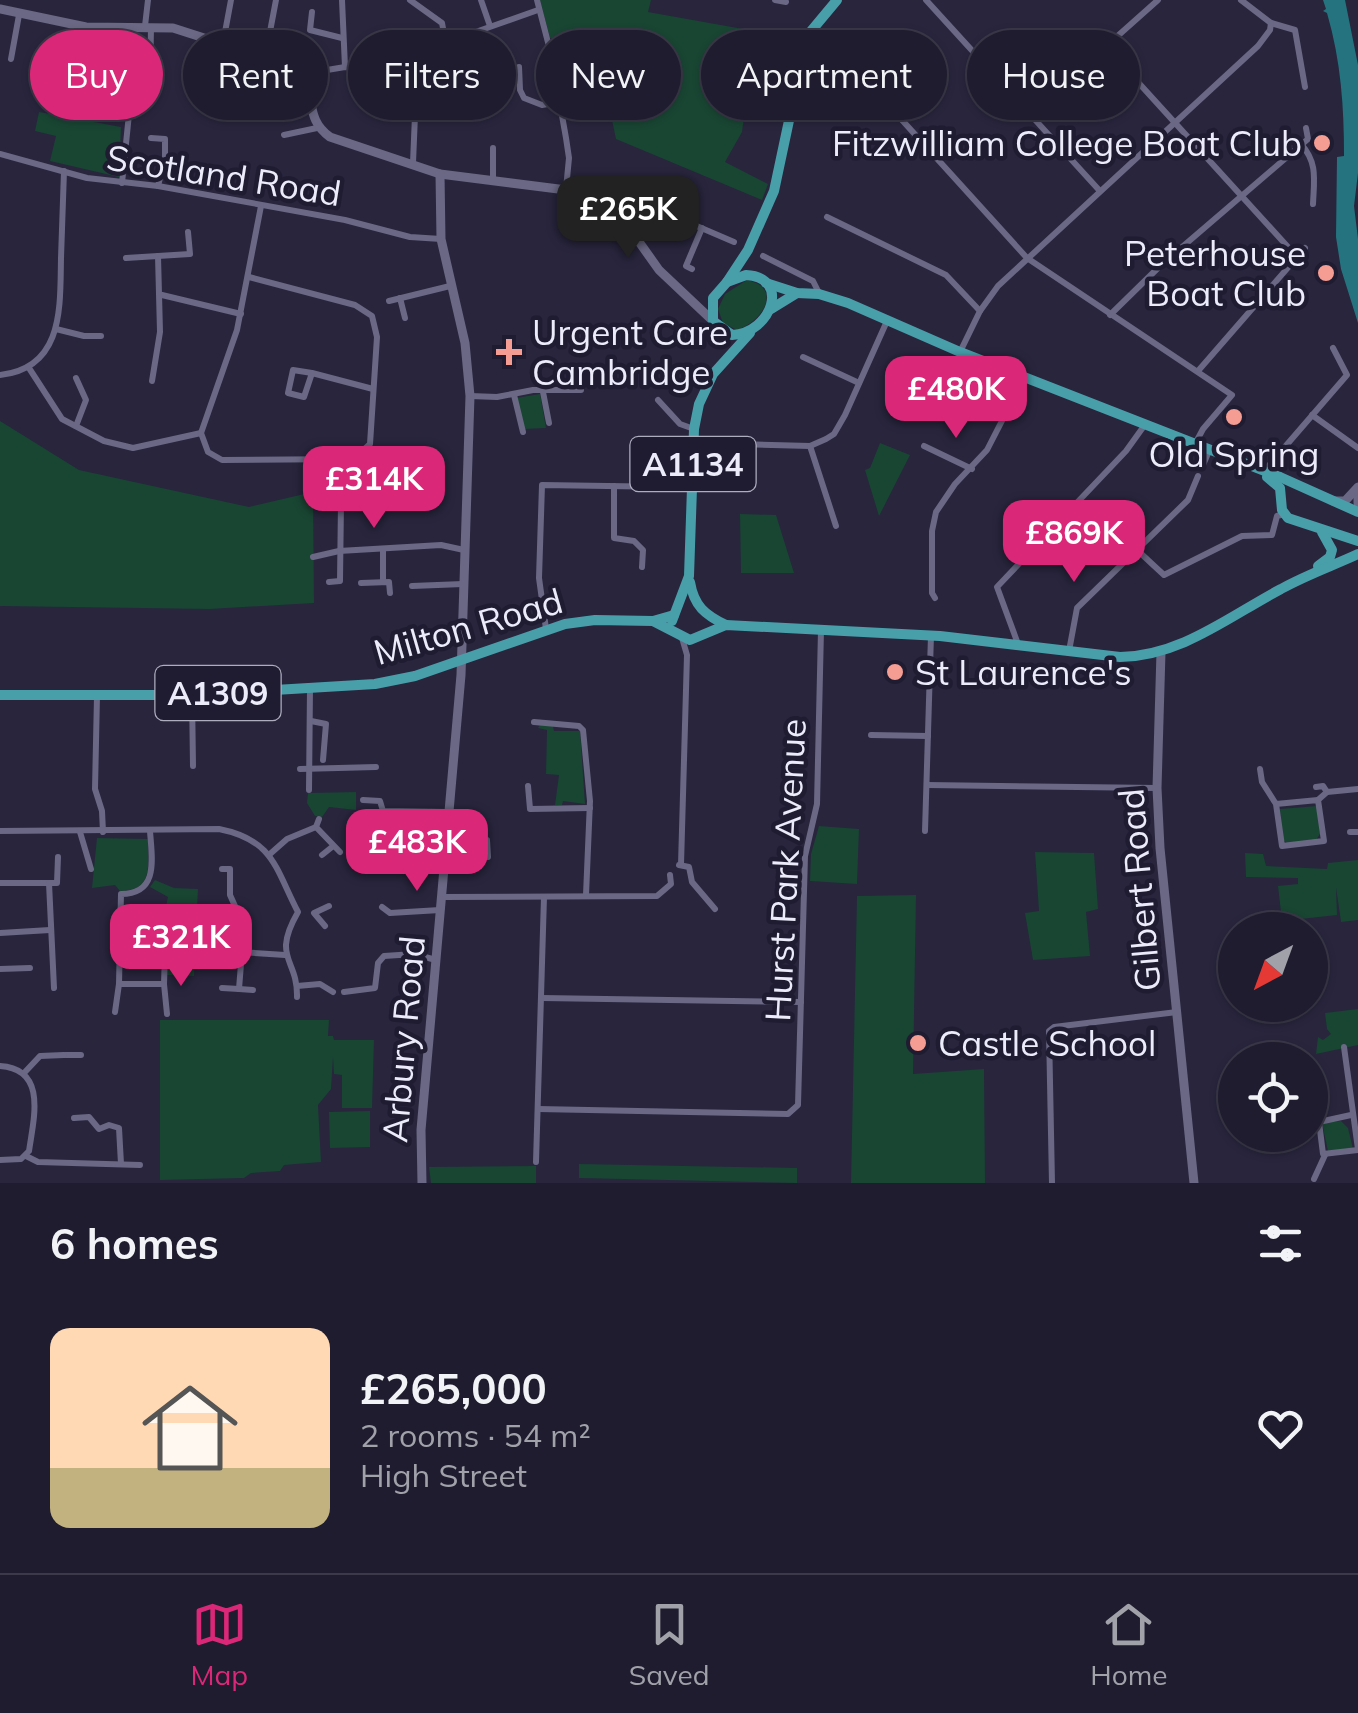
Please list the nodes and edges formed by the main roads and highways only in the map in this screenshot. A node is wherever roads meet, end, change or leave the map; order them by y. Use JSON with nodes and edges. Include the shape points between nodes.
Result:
{"nodes":[{"id":1,"x":837,"y":0,"type":"edge"},
{"id":2,"x":748,"y":250,"type":"junction"},
{"id":3,"x":755,"y":276,"type":"junction"},
{"id":4,"x":727,"y":282,"type":"junction"},
{"id":5,"x":766,"y":283,"type":"junction"},
{"id":6,"x":797,"y":293,"type":"junction"},
{"id":7,"x":771,"y":308,"type":"junction"},
{"id":8,"x":725,"y":332,"type":"junction"},
{"id":9,"x":750,"y":333,"type":"junction"},
{"id":10,"x":724,"y":358,"type":"junction"},
{"id":11,"x":1244,"y":464,"type":"junction"},
{"id":12,"x":1302,"y":488,"type":"junction"},
{"id":13,"x":1283,"y":510,"type":"junction"},
{"id":14,"x":1358,"y":512,"type":"edge"},
{"id":15,"x":1322,"y":532,"type":"junction"},
{"id":16,"x":1358,"y":541,"type":"edge"},
{"id":17,"x":1358,"y":554,"type":"edge"},
{"id":18,"x":1310,"y":574,"type":"junction"},
{"id":19,"x":689,"y":576,"type":"junction"},
{"id":20,"x":698,"y":606,"type":"junction"},
{"id":21,"x":676,"y":612,"type":"junction"},
{"id":22,"x":706,"y":616,"type":"junction"},
{"id":23,"x":652,"y":621,"type":"junction"},
{"id":24,"x":726,"y":625,"type":"junction"},
{"id":25,"x":704,"y":632,"type":"junction"},
{"id":26,"x":684,"y":636,"type":"junction"},
{"id":27,"x":0,"y":695,"type":"edge"}],
"edges":[{"from":1,"to":2,"type":"main road","via":[[807,36],[778,178]]},
{"from":2,"to":3,"type":"main road"},
{"from":2,"to":4,"type":"main road"},
{"from":3,"to":4,"type":"main road"},
{"from":3,"to":5,"type":"main road"},
{"from":4,"to":8,"type":"main road","via":[[713,298],[713,321]]},
{"from":5,"to":6,"type":"main road"},
{"from":5,"to":7,"type":"main road"},
{"from":6,"to":7,"type":"main road"},
{"from":6,"to":11,"type":"main road","via":[[819,294],[887,320]]},
{"from":7,"to":9,"type":"main road"},
{"from":8,"to":9,"type":"main road"},
{"from":8,"to":10,"type":"main road","number":"A1134"},
{"from":9,"to":10,"type":"main road","number":"A1134"},
{"from":10,"to":19,"type":"main road","number":"A1134","via":[[705,387],[694,429]]},
{"from":11,"to":12,"type":"main road"},
{"from":11,"to":13,"type":"main road","via":[[1280,488]]},
{"from":12,"to":13,"type":"main road","via":[[1286,496]]},
{"from":12,"to":14,"type":"main road"},
{"from":13,"to":15,"type":"main road"},
{"from":15,"to":16,"type":"main road"},
{"from":15,"to":18,"type":"main road","via":[[1330,557]]},
{"from":17,"to":18,"type":"main road","number":"A1134"},
{"from":18,"to":24,"type":"main road","number":"A1134","via":[[1181,645],[1120,657],[931,636]]},
{"from":19,"to":20,"type":"main road","number":"A1134"},
{"from":19,"to":21,"type":"main road","number":"A1134"},
{"from":20,"to":21,"type":"main road"},
{"from":20,"to":22,"type":"main road","number":"A1134"},
{"from":21,"to":23,"type":"main road","name":"Milton Road","number":"A1309"},
{"from":21,"to":26,"type":"main road","number":"A1134"},
{"from":22,"to":24,"type":"main road","number":"A1134"},
{"from":22,"to":25,"type":"main road"},
{"from":23,"to":26,"type":"main road","name":"Milton Road","number":"A1309"},
{"from":23,"to":27,"type":"main road","name":"Milton Road","number":"A1309","via":[[585,620],[402,679],[192,695]]},
{"from":24,"to":25,"type":"main road","number":"A1134"},
{"from":25,"to":26,"type":"main road","number":"A1134"}]}
